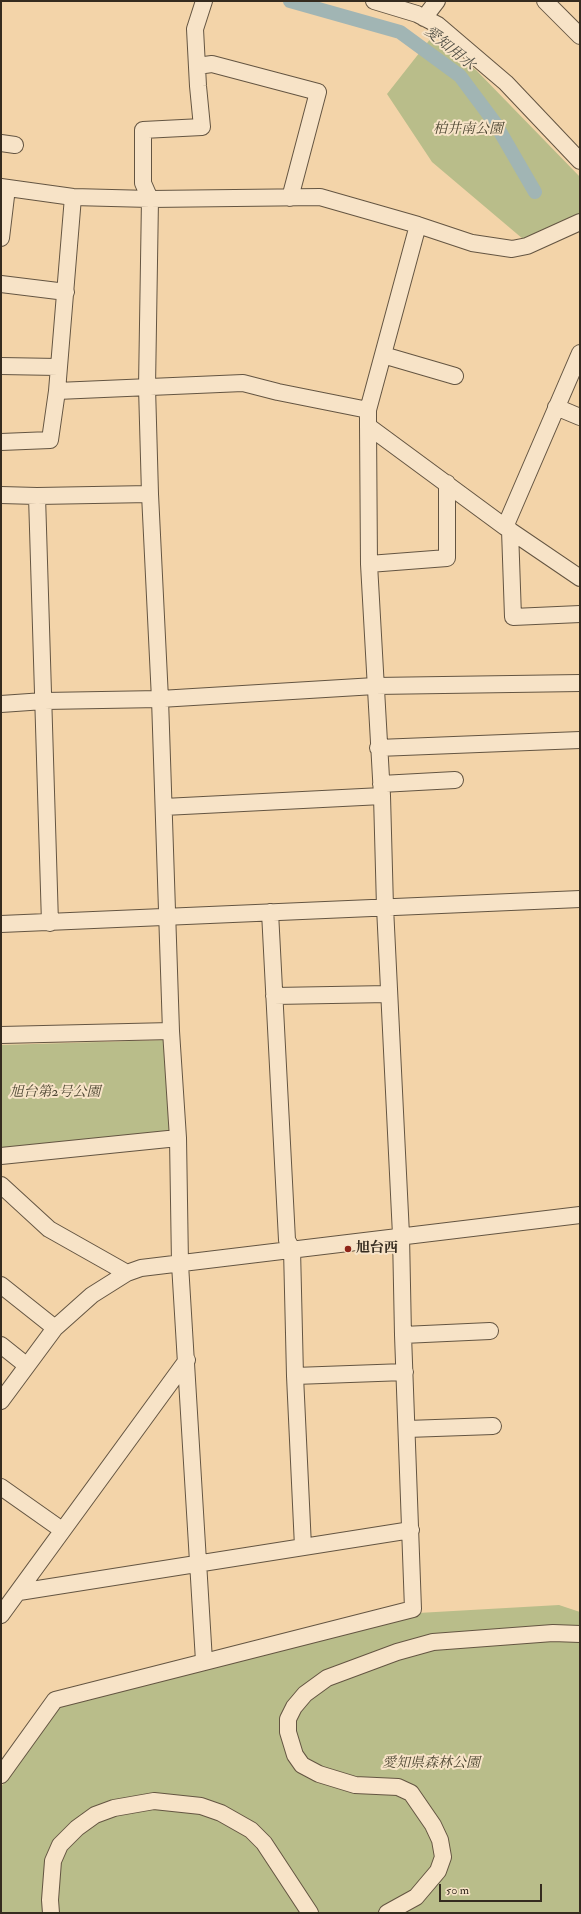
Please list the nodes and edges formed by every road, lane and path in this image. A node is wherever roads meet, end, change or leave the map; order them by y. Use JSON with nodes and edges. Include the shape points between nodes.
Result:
{"nodes":[{"id":1,"x":204,"y":1,"type":"edge"},
{"id":2,"x":374,"y":1,"type":"edge"},
{"id":3,"x":437,"y":1,"type":"edge"},
{"id":4,"x":545,"y":1,"type":"edge"},
{"id":5,"x":424,"y":18,"type":"junction"},
{"id":6,"x":580,"y":36,"type":"edge"},
{"id":7,"x":197,"y":66,"type":"junction"},
{"id":8,"x":580,"y":161,"type":"edge"},
{"id":9,"x":4,"y":187,"type":"edge"},
{"id":10,"x":73,"y":197,"type":"junction"},
{"id":11,"x":290,"y":198,"type":"junction"},
{"id":12,"x":150,"y":199,"type":"junction"},
{"id":13,"x":580,"y":222,"type":"edge"},
{"id":14,"x":418,"y":225,"type":"junction"},
{"id":15,"x":1,"y":238,"type":"edge"},
{"id":16,"x":1,"y":284,"type":"edge"},
{"id":17,"x":66,"y":292,"type":"junction"},
{"id":18,"x":580,"y":353,"type":"edge"},
{"id":19,"x":382,"y":355,"type":"junction"},
{"id":20,"x":1,"y":366,"type":"edge"},
{"id":21,"x":58,"y":367,"type":"junction"},
{"id":22,"x":455,"y":376,"type":"dead end"},
{"id":23,"x":147,"y":387,"type":"junction"},
{"id":24,"x":57,"y":391,"type":"junction"},
{"id":25,"x":556,"y":407,"type":"junction"},
{"id":26,"x":368,"y":410,"type":"junction"},
{"id":27,"x":580,"y":417,"type":"edge"},
{"id":28,"x":368,"y":426,"type":"junction"},
{"id":29,"x":1,"y":442,"type":"edge"},
{"id":30,"x":447,"y":484,"type":"junction"},
{"id":31,"x":150,"y":494,"type":"junction"},
{"id":32,"x":1,"y":495,"type":"edge"},
{"id":33,"x":37,"y":496,"type":"junction"},
{"id":34,"x":508,"y":528,"type":"junction"},
{"id":35,"x":369,"y":564,"type":"junction"},
{"id":36,"x":580,"y":578,"type":"edge"},
{"id":37,"x":580,"y":614,"type":"edge"},
{"id":38,"x":580,"y":683,"type":"edge"},
{"id":39,"x":375,"y":686,"type":"junction"},
{"id":40,"x":160,"y":699,"type":"junction"},
{"id":41,"x":44,"y":701,"type":"junction"},
{"id":42,"x":1,"y":704,"type":"edge"},
{"id":43,"x":580,"y":740,"type":"edge"},
{"id":44,"x":378,"y":748,"type":"junction"},
{"id":45,"x":455,"y":780,"type":"dead end"},
{"id":46,"x":381,"y":790,"type":"junction"},
{"id":47,"x":164,"y":807,"type":"junction"},
{"id":48,"x":580,"y":899,"type":"edge"},
{"id":49,"x":385,"y":907,"type":"junction"},
{"id":50,"x":270,"y":912,"type":"junction"},
{"id":51,"x":167,"y":917,"type":"junction"},
{"id":52,"x":50,"y":923,"type":"junction"},
{"id":53,"x":1,"y":924,"type":"edge"},
{"id":54,"x":389,"y":994,"type":"junction"},
{"id":55,"x":274,"y":996,"type":"junction"},
{"id":56,"x":171,"y":1031,"type":"junction"},
{"id":57,"x":1,"y":1035,"type":"edge"},
{"id":58,"x":178,"y":1138,"type":"junction"},
{"id":59,"x":1,"y":1156,"type":"edge"},
{"id":60,"x":1,"y":1185,"type":"edge"},
{"id":61,"x":580,"y":1215,"type":"edge"},
{"id":62,"x":401,"y":1235,"type":"junction"},
{"id":63,"x":292,"y":1249,"type":"junction"},
{"id":64,"x":180,"y":1264,"type":"junction"},
{"id":65,"x":127,"y":1273,"type":"junction"},
{"id":66,"x":1,"y":1285,"type":"edge"},
{"id":67,"x":55,"y":1328,"type":"junction"},
{"id":68,"x":490,"y":1331,"type":"dead end"},
{"id":69,"x":403,"y":1335,"type":"junction"},
{"id":70,"x":1,"y":1345,"type":"edge"},
{"id":71,"x":187,"y":1360,"type":"junction"},
{"id":72,"x":26,"y":1365,"type":"junction"},
{"id":73,"x":405,"y":1372,"type":"junction"},
{"id":74,"x":295,"y":1376,"type":"junction"},
{"id":75,"x":1,"y":1400,"type":"edge"},
{"id":76,"x":493,"y":1426,"type":"dead end"},
{"id":77,"x":407,"y":1429,"type":"junction"},
{"id":78,"x":1,"y":1487,"type":"edge"},
{"id":79,"x":62,"y":1530,"type":"junction"},
{"id":80,"x":411,"y":1530,"type":"junction"},
{"id":81,"x":303,"y":1547,"type":"junction"},
{"id":82,"x":197,"y":1563,"type":"junction"},
{"id":83,"x":19,"y":1592,"type":"junction"},
{"id":84,"x":1,"y":1615,"type":"edge"},
{"id":85,"x":580,"y":1634,"type":"edge"},
{"id":86,"x":204,"y":1661,"type":"junction"},
{"id":87,"x":4,"y":1766,"type":"edge"},
{"id":88,"x":51,"y":1913,"type":"edge"},
{"id":89,"x":310,"y":1913,"type":"edge"},
{"id":90,"x":387,"y":1913,"type":"edge"}],
"edges":[{"from":1,"to":7,"type":"street","via":[[195,29]]},
{"from":2,"to":5,"type":"street"},
{"from":3,"to":5,"type":"street"},
{"from":4,"to":6,"type":"street"},
{"from":5,"to":8,"type":"street","via":[[438,25],[506,83]]},
{"from":7,"to":11,"type":"street","via":[[212,64],[318,92]]},
{"from":7,"to":12,"type":"street","via":[[202,127],[143,130],[143,183]]},
{"from":9,"to":10,"type":"street"},
{"from":9,"to":15,"type":"street"},
{"from":10,"to":12,"type":"street"},
{"from":10,"to":17,"type":"street"},
{"from":11,"to":12,"type":"street"},
{"from":11,"to":14,"type":"street","via":[[320,197]]},
{"from":12,"to":23,"type":"street"},
{"from":13,"to":14,"type":"street","via":[[527,246],[512,249],[472,243]]},
{"from":14,"to":19,"type":"street"},
{"from":16,"to":17,"type":"street"},
{"from":17,"to":21,"type":"street"},
{"from":18,"to":25,"type":"street"},
{"from":19,"to":22,"type":"street"},
{"from":19,"to":26,"type":"street"},
{"from":20,"to":21,"type":"street"},
{"from":21,"to":24,"type":"street"},
{"from":23,"to":24,"type":"street"},
{"from":23,"to":26,"type":"street","via":[[243,383]]},
{"from":23,"to":31,"type":"street"},
{"from":24,"to":29,"type":"street","via":[[50,440]]},
{"from":25,"to":27,"type":"street"},
{"from":25,"to":34,"type":"street"},
{"from":26,"to":28,"type":"street"},
{"from":28,"to":30,"type":"street"},
{"from":28,"to":35,"type":"street"},
{"from":30,"to":34,"type":"street"},
{"from":30,"to":35,"type":"street","via":[[447,558]]},
{"from":31,"to":33,"type":"street"},
{"from":31,"to":40,"type":"street"},
{"from":32,"to":33,"type":"street"},
{"from":33,"to":41,"type":"street"},
{"from":34,"to":36,"type":"street"},
{"from":34,"to":37,"type":"street","via":[[513,617]]},
{"from":35,"to":39,"type":"street"},
{"from":38,"to":39,"type":"street"},
{"from":39,"to":40,"type":"street"},
{"from":39,"to":44,"type":"street"},
{"from":40,"to":41,"type":"street"},
{"from":40,"to":47,"type":"street"},
{"from":41,"to":42,"type":"street"},
{"from":41,"to":52,"type":"street"},
{"from":43,"to":44,"type":"street"},
{"from":44,"to":46,"type":"street"},
{"from":45,"to":46,"type":"street"},
{"from":46,"to":47,"type":"street"},
{"from":46,"to":49,"type":"street"},
{"from":47,"to":51,"type":"street"},
{"from":48,"to":49,"type":"street"},
{"from":49,"to":50,"type":"street"},
{"from":49,"to":54,"type":"street"},
{"from":50,"to":51,"type":"street"},
{"from":50,"to":55,"type":"street"},
{"from":51,"to":52,"type":"street"},
{"from":51,"to":56,"type":"street"},
{"from":52,"to":53,"type":"street"},
{"from":54,"to":55,"type":"street"},
{"from":54,"to":62,"type":"street"},
{"from":55,"to":63,"type":"street","via":[[287,1240]]},
{"from":56,"to":57,"type":"street"},
{"from":56,"to":58,"type":"street"},
{"from":58,"to":59,"type":"street"},
{"from":58,"to":64,"type":"street"},
{"from":60,"to":65,"type":"street","via":[[49,1229]]},
{"from":61,"to":62,"type":"street"},
{"from":62,"to":63,"type":"street"},
{"from":62,"to":69,"type":"street"},
{"from":63,"to":64,"type":"street"},
{"from":63,"to":74,"type":"street"},
{"from":64,"to":65,"type":"street","via":[[141,1268]]},
{"from":64,"to":71,"type":"street"},
{"from":65,"to":67,"type":"street","via":[[92,1295]]},
{"from":66,"to":67,"type":"street"},
{"from":67,"to":72,"type":"street"},
{"from":68,"to":69,"type":"street"},
{"from":69,"to":73,"type":"street"},
{"from":70,"to":72,"type":"street"},
{"from":71,"to":79,"type":"street"},
{"from":71,"to":82,"type":"street"},
{"from":72,"to":75,"type":"street"},
{"from":73,"to":74,"type":"street"},
{"from":73,"to":77,"type":"street"},
{"from":74,"to":81,"type":"street"},
{"from":76,"to":77,"type":"street"},
{"from":77,"to":80,"type":"street"},
{"from":78,"to":79,"type":"street"},
{"from":79,"to":83,"type":"street"},
{"from":80,"to":81,"type":"street"},
{"from":80,"to":86,"type":"street","via":[[413,1609]]},
{"from":81,"to":82,"type":"street"},
{"from":82,"to":83,"type":"street"},
{"from":82,"to":86,"type":"street"},
{"from":83,"to":84,"type":"street"},
{"from":85,"to":90,"type":"street","via":[[554,1633],[433,1642],[362,1664],[327,1678],[304,1694],[294,1707],[288,1719],[288,1732],[295,1755],[302,1765],[313,1772],[355,1785],[398,1787],[411,1793],[440,1840],[443,1857],[438,1871],[416,1898]]},
{"from":86,"to":87,"type":"street","via":[[55,1700]]},
{"from":88,"to":89,"type":"street","via":[[53,1861],[60,1845],[95,1815],[114,1808],[154,1800],[201,1806],[221,1813],[251,1830],[264,1843]]}]}
